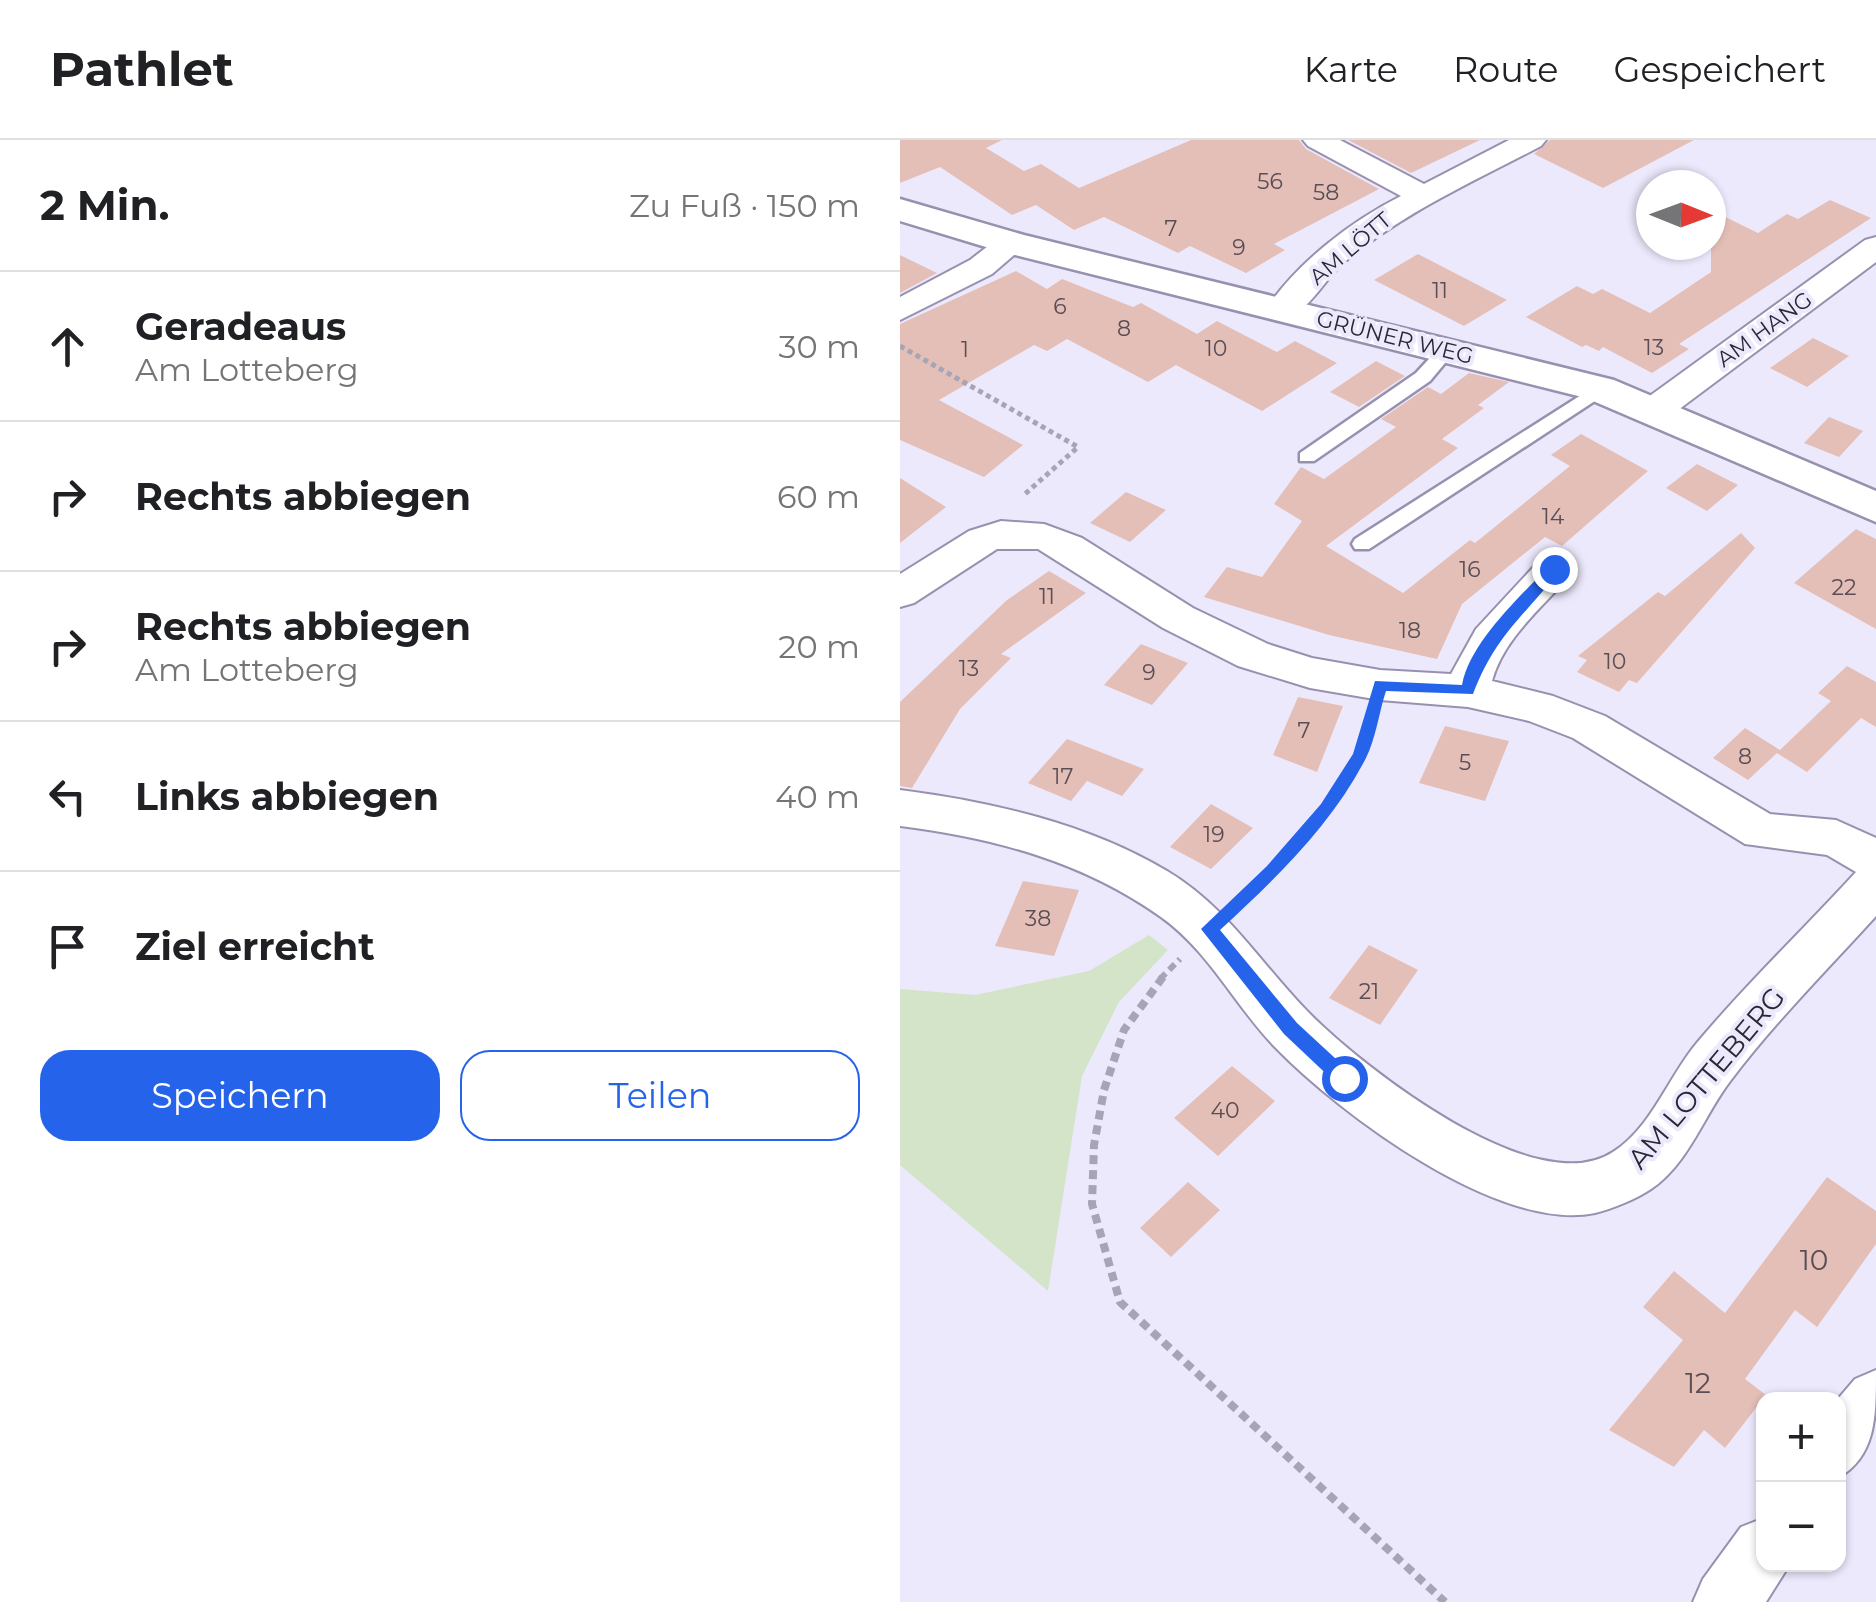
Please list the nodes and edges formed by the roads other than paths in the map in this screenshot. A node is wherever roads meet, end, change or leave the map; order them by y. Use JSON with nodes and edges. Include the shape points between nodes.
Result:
{"nodes":[{"id":1,"x":1318,"y":140,"type":"edge"},
{"id":2,"x":1531,"y":140,"type":"edge"},
{"id":3,"x":1423,"y":195,"type":"junction"},
{"id":4,"x":900,"y":210,"type":"edge"},
{"id":5,"x":1012,"y":243,"type":"junction"},
{"id":6,"x":1876,"y":247,"type":"edge"},
{"id":7,"x":1283,"y":309,"type":"junction"},
{"id":8,"x":900,"y":310,"type":"edge"},
{"id":9,"x":1446,"y":350,"type":"junction"},
{"id":10,"x":1600,"y":388,"type":"junction"},
{"id":11,"x":1653,"y":411,"type":"junction"},
{"id":12,"x":1307,"y":457,"type":"dead end"},
{"id":13,"x":1025,"y":494,"type":"road end"},
{"id":14,"x":1876,"y":508,"type":"edge"},
{"id":15,"x":1001,"y":534,"type":"junction"},
{"id":16,"x":1362,"y":544,"type":"dead end"},
{"id":17,"x":1554,"y":569,"type":"dead end"},
{"id":18,"x":900,"y":593,"type":"edge"},
{"id":19,"x":1468,"y":690,"type":"junction"},
{"id":20,"x":900,"y":808,"type":"edge"},
{"id":21,"x":1876,"y":861,"type":"edge"},
{"id":22,"x":1876,"y":884,"type":"edge"},
{"id":23,"x":1876,"y":1400,"type":"edge"},
{"id":24,"x":1846,"y":1436,"type":"edge"},
{"id":25,"x":1756,"y":1561,"type":"edge"},
{"id":26,"x":1726,"y":1602,"type":"edge"}],
"edges":[{"from":1,"to":3,"type":"street","name":"AM LÖTT"},
{"from":2,"to":3,"type":"street","name":"AM LÖTT"},
{"from":3,"to":7,"type":"street","name":"AM LÖTT","via":[[1328,260]]},
{"from":4,"to":5,"type":"street","name":"GRÜNER WEG"},
{"from":5,"to":7,"type":"street","name":"GRÜNER WEG"},
{"from":5,"to":8,"type":"street"},
{"from":6,"to":11,"type":"street","name":"AM HANG"},
{"from":7,"to":9,"type":"street","name":"GRÜNER WEG"},
{"from":9,"to":10,"type":"street","name":"GRÜNER WEG"},
{"from":9,"to":12,"type":"lane","via":[[1423,377]]},
{"from":10,"to":11,"type":"street","name":"GRÜNER WEG"},
{"from":10,"to":16,"type":"lane"},
{"from":11,"to":14,"type":"street","name":"GRÜNER WEG"},
{"from":13,"to":15,"type":"street","via":[[1002,515]]},
{"from":15,"to":18,"type":"street","via":[[960,552]]},
{"from":15,"to":19,"type":"street","via":[[1044,537],[1068,547],[1178,618],[1253,655],[1380,685]]},
{"from":17,"to":19,"type":"street","via":[[1506,620],[1471,673]]},
{"from":19,"to":21,"type":"street","via":[[1588,727],[1761,831],[1836,838]]},
{"from":20,"to":22,"type":"street","name":"AM LOTTEBERG","via":[[950,813],[1066,844],[1121,868],[1209,929],[1290,1028],[1344,1078],[1403,1121],[1522,1180],[1557,1190],[1607,1185],[1632,1171],[1712,1063]]},
{"from":23,"to":24,"type":"street"},
{"from":25,"to":26,"type":"street"}]}
